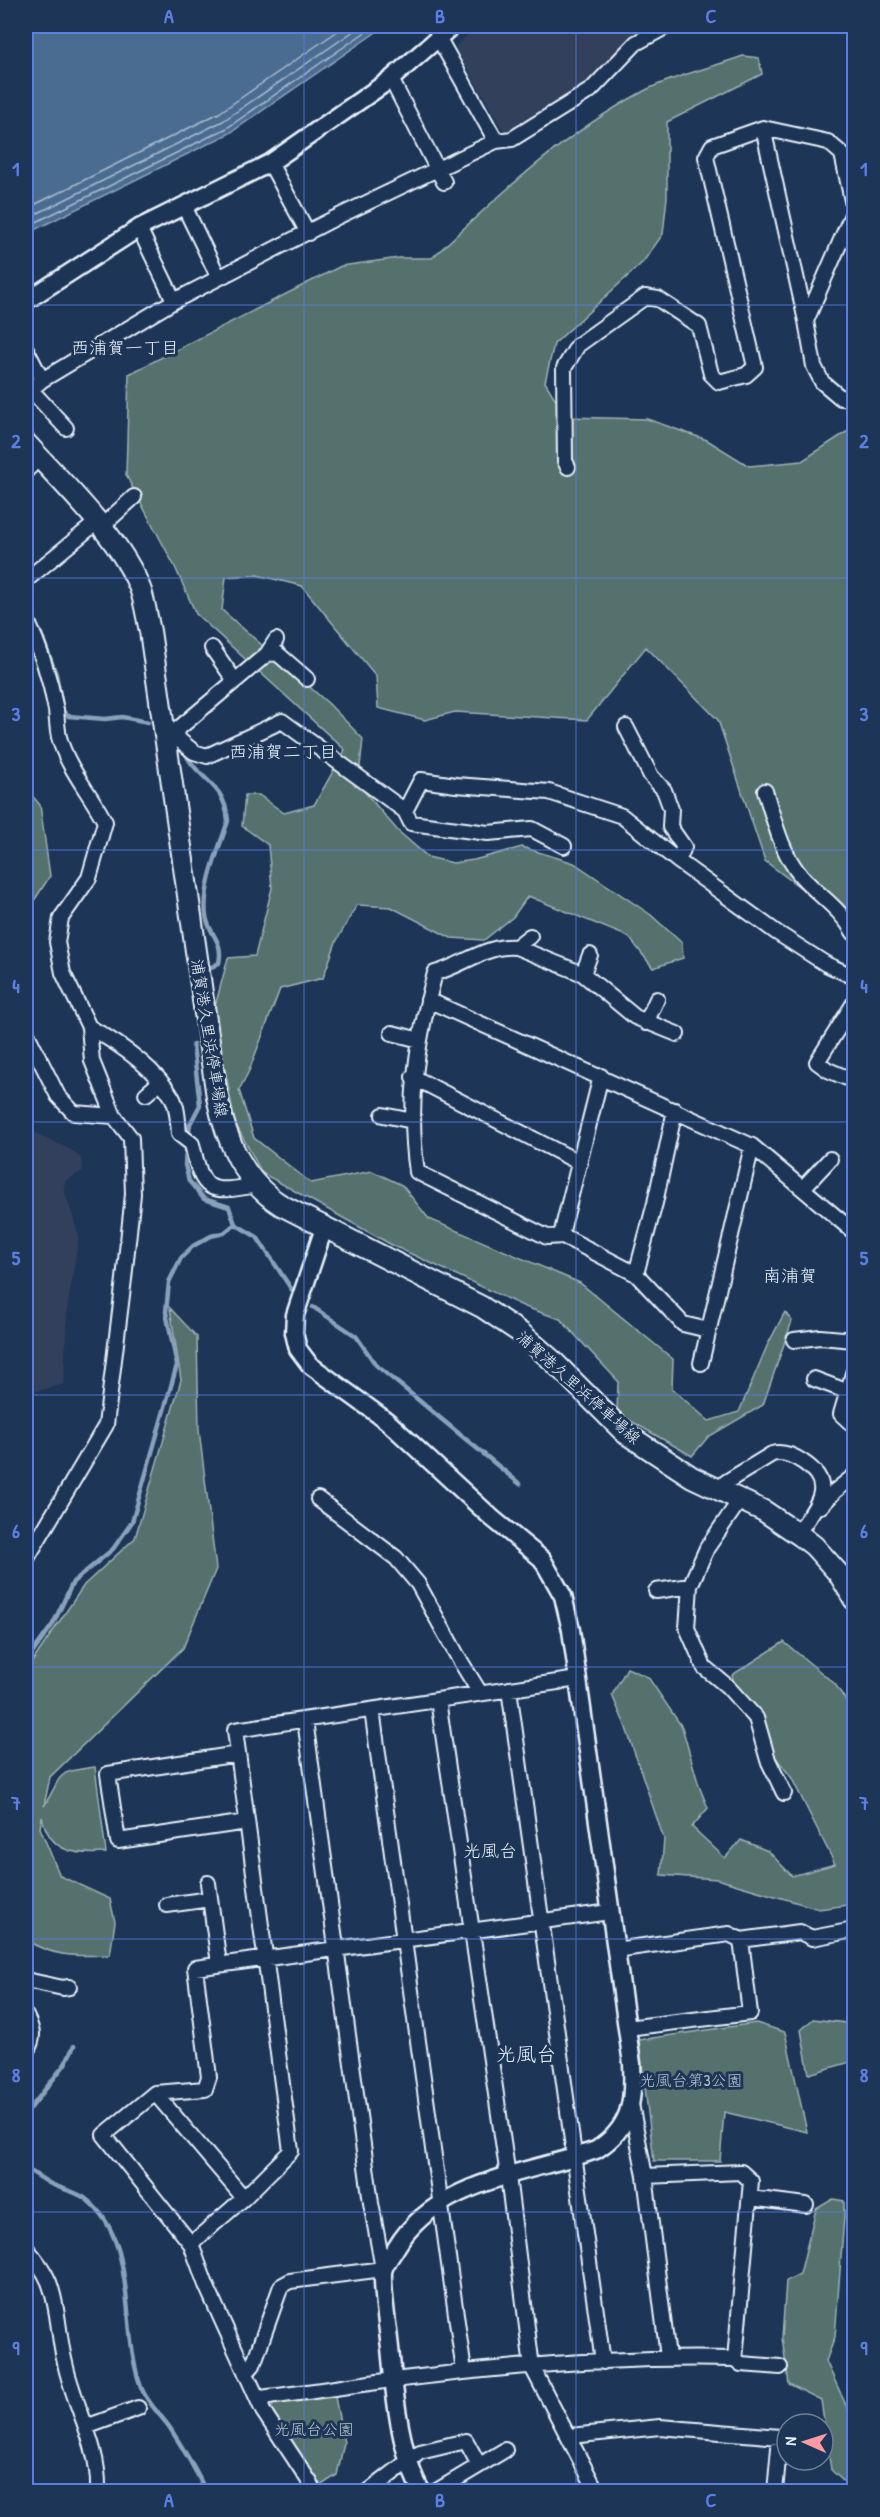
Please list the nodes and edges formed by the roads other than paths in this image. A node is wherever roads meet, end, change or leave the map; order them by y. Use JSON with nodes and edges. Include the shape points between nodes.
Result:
{"nodes":[{"id":1,"x":453,"y":26,"type":"edge"},
{"id":2,"x":667,"y":26,"type":"edge"},
{"id":3,"x":438,"y":37,"type":"junction"},
{"id":4,"x":391,"y":79,"type":"junction"},
{"id":5,"x":763,"y":128,"type":"junction"},
{"id":6,"x":496,"y":141,"type":"junction"},
{"id":7,"x":270,"y":163,"type":"junction"},
{"id":8,"x":441,"y":176,"type":"junction"},
{"id":9,"x":184,"y":206,"type":"junction"},
{"id":10,"x":138,"y":228,"type":"junction"},
{"id":11,"x":308,"y":232,"type":"junction"},
{"id":12,"x":219,"y":278,"type":"junction"},
{"id":13,"x":26,"y":301,"type":"edge"},
{"id":14,"x":174,"y":301,"type":"junction"},
{"id":15,"x":806,"y":321,"type":"junction"},
{"id":16,"x":26,"y":349,"type":"edge"},
{"id":17,"x":42,"y":380,"type":"junction"},
{"id":18,"x":28,"y":392,"type":"edge"},
{"id":19,"x":855,"y":398,"type":"edge"},
{"id":20,"x":66,"y":428,"type":"dead end"},
{"id":21,"x":26,"y":443,"type":"edge"},
{"id":22,"x":32,"y":464,"type":"edge"},
{"id":23,"x":568,"y":467,"type":"dead end"},
{"id":24,"x":134,"y":497,"type":"dead end"},
{"id":25,"x":99,"y":525,"type":"junction"},
{"id":26,"x":26,"y":580,"type":"edge"},
{"id":27,"x":26,"y":618,"type":"edge"},
{"id":28,"x":276,"y":640,"type":"dead end"},
{"id":29,"x":212,"y":648,"type":"dead end"},
{"id":30,"x":267,"y":654,"type":"junction"},
{"id":31,"x":307,"y":679,"type":"dead end"},
{"id":32,"x":235,"y":681,"type":"junction"},
{"id":33,"x":626,"y":727,"type":"dead end"},
{"id":34,"x":168,"y":735,"type":"junction"},
{"id":35,"x":765,"y":791,"type":"dead end"},
{"id":36,"x":405,"y":811,"type":"junction"},
{"id":37,"x":564,"y":846,"type":"dead end"},
{"id":38,"x":678,"y":861,"type":"junction"},
{"id":39,"x":855,"y":933,"type":"edge"},
{"id":40,"x":530,"y":936,"type":"dead end"},
{"id":41,"x":516,"y":947,"type":"junction"},
{"id":42,"x":590,"y":956,"type":"dead end"},
{"id":43,"x":583,"y":974,"type":"junction"},
{"id":44,"x":855,"y":977,"type":"edge"},
{"id":45,"x":657,"y":999,"type":"dead end"},
{"id":46,"x":428,"y":1000,"type":"junction"},
{"id":47,"x":855,"y":1003,"type":"edge"},
{"id":48,"x":646,"y":1023,"type":"junction"},
{"id":49,"x":89,"y":1027,"type":"junction"},
{"id":50,"x":26,"y":1032,"type":"edge"},
{"id":51,"x":392,"y":1033,"type":"dead end"},
{"id":52,"x":677,"y":1034,"type":"dead end"},
{"id":53,"x":420,"y":1040,"type":"junction"},
{"id":54,"x":601,"y":1076,"type":"junction"},
{"id":55,"x":413,"y":1077,"type":"junction"},
{"id":56,"x":855,"y":1081,"type":"edge"},
{"id":57,"x":160,"y":1082,"type":"junction"},
{"id":58,"x":146,"y":1094,"type":"dead end"},
{"id":59,"x":675,"y":1110,"type":"junction"},
{"id":60,"x":383,"y":1115,"type":"dead end"},
{"id":61,"x":114,"y":1116,"type":"junction"},
{"id":62,"x":413,"y":1121,"type":"junction"},
{"id":63,"x":753,"y":1146,"type":"junction"},
{"id":64,"x":830,"y":1159,"type":"dead end"},
{"id":65,"x":580,"y":1163,"type":"junction"},
{"id":66,"x":257,"y":1185,"type":"junction"},
{"id":67,"x":803,"y":1188,"type":"junction"},
{"id":68,"x":324,"y":1228,"type":"junction"},
{"id":69,"x":853,"y":1228,"type":"edge"},
{"id":70,"x":561,"y":1235,"type":"junction"},
{"id":71,"x":636,"y":1275,"type":"junction"},
{"id":72,"x":708,"y":1330,"type":"junction"},
{"id":73,"x":794,"y":1340,"type":"dead end"},
{"id":74,"x":855,"y":1340,"type":"edge"},
{"id":75,"x":700,"y":1363,"type":"dead end"},
{"id":76,"x":855,"y":1370,"type":"edge"},
{"id":77,"x":814,"y":1379,"type":"dead end"},
{"id":78,"x":846,"y":1392,"type":"junction"},
{"id":79,"x":855,"y":1426,"type":"edge"},
{"id":80,"x":855,"y":1476,"type":"edge"},
{"id":81,"x":720,"y":1491,"type":"junction"},
{"id":82,"x":318,"y":1499,"type":"dead end"},
{"id":83,"x":740,"y":1500,"type":"junction"},
{"id":84,"x":816,"y":1506,"type":"junction"},
{"id":85,"x":798,"y":1533,"type":"junction"},
{"id":86,"x":26,"y":1560,"type":"edge"},
{"id":87,"x":690,"y":1586,"type":"junction"},
{"id":88,"x":656,"y":1591,"type":"dead end"},
{"id":89,"x":855,"y":1599,"type":"edge"},
{"id":90,"x":578,"y":1679,"type":"junction"},
{"id":91,"x":509,"y":1689,"type":"junction"},
{"id":92,"x":480,"y":1693,"type":"junction"},
{"id":93,"x":438,"y":1700,"type":"junction"},
{"id":94,"x":372,"y":1710,"type":"junction"},
{"id":95,"x":304,"y":1720,"type":"junction"},
{"id":96,"x":238,"y":1754,"type":"junction"},
{"id":97,"x":784,"y":1793,"type":"dead end"},
{"id":98,"x":247,"y":1822,"type":"junction"},
{"id":99,"x":208,"y":1883,"type":"dead end"},
{"id":100,"x":210,"y":1899,"type":"junction"},
{"id":101,"x":167,"y":1905,"type":"dead end"},
{"id":102,"x":610,"y":1912,"type":"junction"},
{"id":103,"x":541,"y":1921,"type":"junction"},
{"id":104,"x":855,"y":1930,"type":"edge"},
{"id":105,"x":471,"y":1931,"type":"junction"},
{"id":106,"x":405,"y":1940,"type":"junction"},
{"id":107,"x":741,"y":1940,"type":"junction"},
{"id":108,"x":336,"y":1949,"type":"junction"},
{"id":109,"x":615,"y":1950,"type":"junction"},
{"id":110,"x":266,"y":1958,"type":"junction"},
{"id":111,"x":219,"y":1964,"type":"junction"},
{"id":112,"x":26,"y":1980,"type":"edge"},
{"id":113,"x":69,"y":1987,"type":"dead end"},
{"id":114,"x":26,"y":2016,"type":"edge"},
{"id":115,"x":627,"y":2028,"type":"junction"},
{"id":116,"x":26,"y":2052,"type":"edge"},
{"id":117,"x":155,"y":2093,"type":"junction"},
{"id":118,"x":632,"y":2104,"type":"junction"},
{"id":119,"x":574,"y":2158,"type":"junction"},
{"id":120,"x":645,"y":2175,"type":"junction"},
{"id":121,"x":508,"y":2176,"type":"junction"},
{"id":122,"x":244,"y":2198,"type":"junction"},
{"id":123,"x":750,"y":2198,"type":"junction"},
{"id":124,"x":441,"y":2202,"type":"junction"},
{"id":125,"x":806,"y":2205,"type":"dead end"},
{"id":126,"x":191,"y":2244,"type":"junction"},
{"id":127,"x":26,"y":2247,"type":"edge"},
{"id":128,"x":383,"y":2270,"type":"junction"},
{"id":129,"x":668,"y":2357,"type":"junction"},
{"id":130,"x":735,"y":2359,"type":"junction"},
{"id":131,"x":603,"y":2362,"type":"junction"},
{"id":132,"x":532,"y":2367,"type":"junction"},
{"id":133,"x":780,"y":2367,"type":"dead end"},
{"id":134,"x":464,"y":2372,"type":"junction"},
{"id":135,"x":246,"y":2373,"type":"junction"},
{"id":136,"x":393,"y":2380,"type":"junction"},
{"id":137,"x":258,"y":2398,"type":"junction"},
{"id":138,"x":138,"y":2408,"type":"dead end"},
{"id":139,"x":86,"y":2427,"type":"junction"},
{"id":140,"x":570,"y":2436,"type":"junction"},
{"id":141,"x":505,"y":2450,"type":"dead end"},
{"id":142,"x":408,"y":2459,"type":"junction"},
{"id":143,"x":479,"y":2465,"type":"junction"},
{"id":144,"x":311,"y":2484,"type":"dead end"},
{"id":145,"x":98,"y":2492,"type":"edge"},
{"id":146,"x":368,"y":2492,"type":"edge"},
{"id":147,"x":422,"y":2492,"type":"edge"},
{"id":148,"x":435,"y":2492,"type":"edge"},
{"id":149,"x":597,"y":2492,"type":"edge"},
{"id":150,"x":775,"y":2492,"type":"edge"}],
"edges":[{"from":1,"to":3,"type":"street"},
{"from":2,"to":6,"type":"street","via":[[636,43],[591,90],[512,139]]},
{"from":3,"to":4,"type":"street"},
{"from":3,"to":6,"type":"street"},
{"from":4,"to":7,"type":"street"},
{"from":4,"to":8,"type":"street"},
{"from":5,"to":15,"type":"street"},
{"from":5,"to":15,"type":"street","via":[[828,142],[842,154],[854,210]]},
{"from":5,"to":23,"type":"street","via":[[712,146],[706,157],[755,367],[746,375],[719,382],[711,374],[699,326],[658,299],[645,297],[578,345],[564,368]]},
{"from":6,"to":8,"type":"street"},
{"from":7,"to":9,"type":"street"},
{"from":7,"to":11,"type":"street"},
{"from":8,"to":11,"type":"street"},
{"from":9,"to":10,"type":"street"},
{"from":9,"to":12,"type":"street"},
{"from":10,"to":13,"type":"street"},
{"from":10,"to":14,"type":"street"},
{"from":11,"to":12,"type":"street"},
{"from":12,"to":14,"type":"street"},
{"from":14,"to":17,"type":"street"},
{"from":15,"to":19,"type":"street","via":[[814,366],[822,382],[841,398]]},
{"from":16,"to":17,"type":"street"},
{"from":17,"to":18,"type":"street"},
{"from":18,"to":20,"type":"street"},
{"from":21,"to":22,"type":"main road","name":"浦賀港久里浜停車場線"},
{"from":22,"to":25,"type":"main road","name":"浦賀港久里浜停車場線"},
{"from":24,"to":25,"type":"street"},
{"from":25,"to":26,"type":"street"},
{"from":25,"to":34,"type":"main road","name":"浦賀港久里浜停車場線","via":[[125,557],[141,591]]},
{"from":27,"to":49,"type":"street","via":[[43,659],[60,738],[73,770],[105,822],[89,878],[61,918],[57,942],[63,973]]},
{"from":28,"to":30,"type":"street"},
{"from":29,"to":32,"type":"street"},
{"from":30,"to":31,"type":"street","via":[[278,653]]},
{"from":30,"to":32,"type":"street"},
{"from":32,"to":34,"type":"street"},
{"from":33,"to":38,"type":"street","via":[[651,776],[664,790],[671,809],[670,827],[684,847]]},
{"from":34,"to":36,"type":"street","via":[[207,756],[282,721]]},
{"from":34,"to":66,"type":"main road","name":"浦賀港久里浜停車場線","via":[[221,1118],[236,1153]]},
{"from":35,"to":39,"type":"street","via":[[784,848],[800,875],[844,916]]},
{"from":36,"to":37,"type":"street","via":[[411,823],[488,833],[532,829]]},
{"from":36,"to":38,"type":"street","via":[[421,780],[549,792],[622,816]]},
{"from":38,"to":44,"type":"street","via":[[776,932],[826,964]]},
{"from":40,"to":41,"type":"street"},
{"from":41,"to":43,"type":"street"},
{"from":41,"to":46,"type":"street","via":[[484,952],[435,973]]},
{"from":42,"to":43,"type":"street"},
{"from":43,"to":48,"type":"street"},
{"from":45,"to":48,"type":"street"},
{"from":46,"to":53,"type":"street"},
{"from":46,"to":54,"type":"street"},
{"from":47,"to":56,"type":"street","via":[[817,1062]]},
{"from":48,"to":52,"type":"street"},
{"from":49,"to":57,"type":"street","via":[[119,1044]]},
{"from":49,"to":61,"type":"street","via":[[92,1061]]},
{"from":50,"to":61,"type":"street","via":[[58,1096],[74,1113]]},
{"from":51,"to":53,"type":"street"},
{"from":53,"to":55,"type":"street"},
{"from":54,"to":59,"type":"street"},
{"from":54,"to":65,"type":"street"},
{"from":55,"to":62,"type":"street"},
{"from":55,"to":65,"type":"street"},
{"from":57,"to":58,"type":"street"},
{"from":57,"to":66,"type":"street","via":[[173,1098],[179,1134],[186,1138],[199,1174],[212,1187],[223,1190]]},
{"from":59,"to":63,"type":"street"},
{"from":59,"to":71,"type":"street"},
{"from":60,"to":62,"type":"street"},
{"from":61,"to":86,"type":"street","via":[[131,1138],[133,1194],[106,1425]]},
{"from":62,"to":70,"type":"street","via":[[417,1172],[547,1237]]},
{"from":63,"to":67,"type":"street"},
{"from":63,"to":72,"type":"street"},
{"from":64,"to":67,"type":"street"},
{"from":65,"to":70,"type":"street"},
{"from":66,"to":68,"type":"main road","name":"浦賀港久里浜停車場線","via":[[281,1205]]},
{"from":67,"to":69,"type":"street"},
{"from":68,"to":81,"type":"main road","name":"浦賀港久里浜停車場線","via":[[482,1307],[529,1340],[624,1433]]},
{"from":68,"to":90,"type":"street","via":[[295,1315],[298,1349],[310,1365],[387,1421],[542,1559],[563,1596]]},
{"from":70,"to":71,"type":"street"},
{"from":71,"to":72,"type":"street","via":[[683,1324]]},
{"from":72,"to":75,"type":"street"},
{"from":73,"to":74,"type":"street"},
{"from":76,"to":78,"type":"street"},
{"from":77,"to":78,"type":"street"},
{"from":78,"to":79,"type":"street","via":[[841,1414]]},
{"from":80,"to":84,"type":"street","via":[[821,1506]]},
{"from":81,"to":83,"type":"main road","name":"浦賀港久里浜停車場線"},
{"from":81,"to":84,"type":"street","via":[[726,1482],[778,1452],[797,1458],[819,1475],[822,1493]]},
{"from":82,"to":92,"type":"street","via":[[396,1558],[418,1584]]},
{"from":83,"to":85,"type":"main road","name":"浦賀港久里浜停車場線"},
{"from":83,"to":87,"type":"street","via":[[707,1548]]},
{"from":84,"to":85,"type":"street"},
{"from":85,"to":89,"type":"main road","name":"浦賀港久里浜停車場線","via":[[833,1567]]},
{"from":87,"to":88,"type":"street"},
{"from":87,"to":97,"type":"street","via":[[687,1628],[704,1667],[756,1718],[768,1760]]},
{"from":90,"to":91,"type":"street"},
{"from":90,"to":102,"type":"street"},
{"from":91,"to":92,"type":"street"},
{"from":91,"to":103,"type":"street"},
{"from":92,"to":93,"type":"street"},
{"from":93,"to":94,"type":"street"},
{"from":93,"to":105,"type":"street"},
{"from":94,"to":95,"type":"street"},
{"from":94,"to":106,"type":"street"},
{"from":95,"to":96,"type":"street","via":[[235,1730]]},
{"from":95,"to":108,"type":"street"},
{"from":96,"to":98,"type":"street"},
{"from":96,"to":98,"type":"street","via":[[108,1774],[118,1841]]},
{"from":98,"to":110,"type":"street"},
{"from":99,"to":100,"type":"street"},
{"from":100,"to":101,"type":"street"},
{"from":100,"to":111,"type":"street"},
{"from":102,"to":103,"type":"street"},
{"from":102,"to":109,"type":"street"},
{"from":103,"to":105,"type":"street"},
{"from":103,"to":119,"type":"street"},
{"from":104,"to":107,"type":"street","via":[[812,1938],[800,1932]]},
{"from":105,"to":106,"type":"street"},
{"from":105,"to":121,"type":"street"},
{"from":106,"to":108,"type":"street"},
{"from":106,"to":124,"type":"street"},
{"from":107,"to":109,"type":"street","via":[[729,1934]]},
{"from":107,"to":115,"type":"street","via":[[750,2013]]},
{"from":108,"to":110,"type":"street"},
{"from":108,"to":128,"type":"street"},
{"from":109,"to":115,"type":"street"},
{"from":110,"to":111,"type":"street"},
{"from":110,"to":122,"type":"street","via":[[291,2151]]},
{"from":111,"to":117,"type":"street","via":[[195,1968],[209,2078],[205,2089]]},
{"from":112,"to":113,"type":"street"},
{"from":114,"to":116,"type":"street","via":[[33,2033]]},
{"from":115,"to":118,"type":"street"},
{"from":117,"to":122,"type":"street"},
{"from":117,"to":126,"type":"street","via":[[104,2135]]},
{"from":118,"to":119,"type":"street","via":[[611,2140]]},
{"from":118,"to":120,"type":"street"},
{"from":119,"to":121,"type":"street"},
{"from":119,"to":131,"type":"street"},
{"from":120,"to":123,"type":"street","via":[[741,2172],[751,2181]]},
{"from":120,"to":129,"type":"street"},
{"from":121,"to":124,"type":"street"},
{"from":121,"to":132,"type":"street"},
{"from":122,"to":126,"type":"street"},
{"from":123,"to":125,"type":"street"},
{"from":123,"to":130,"type":"street"},
{"from":124,"to":128,"type":"street","via":[[402,2237]]},
{"from":124,"to":134,"type":"street"},
{"from":126,"to":135,"type":"street"},
{"from":127,"to":139,"type":"street","via":[[38,2261],[55,2300],[64,2363]]},
{"from":128,"to":135,"type":"street","via":[[290,2281],[281,2286],[254,2365]]},
{"from":128,"to":136,"type":"street"},
{"from":129,"to":130,"type":"street"},
{"from":129,"to":131,"type":"street"},
{"from":130,"to":133,"type":"street","via":[[741,2364]]},
{"from":131,"to":132,"type":"street"},
{"from":132,"to":134,"type":"street"},
{"from":132,"to":140,"type":"street"},
{"from":134,"to":136,"type":"street"},
{"from":135,"to":137,"type":"street"},
{"from":136,"to":137,"type":"street"},
{"from":136,"to":142,"type":"street"},
{"from":137,"to":144,"type":"street"},
{"from":138,"to":139,"type":"street"},
{"from":139,"to":145,"type":"street","via":[[95,2451]]},
{"from":140,"to":149,"type":"street"},
{"from":140,"to":150,"type":"street","via":[[660,2427],[780,2438]]},
{"from":141,"to":143,"type":"street"},
{"from":142,"to":143,"type":"street","via":[[420,2452],[466,2441]]},
{"from":142,"to":146,"type":"street"},
{"from":142,"to":147,"type":"street"},
{"from":143,"to":148,"type":"street"}]}
